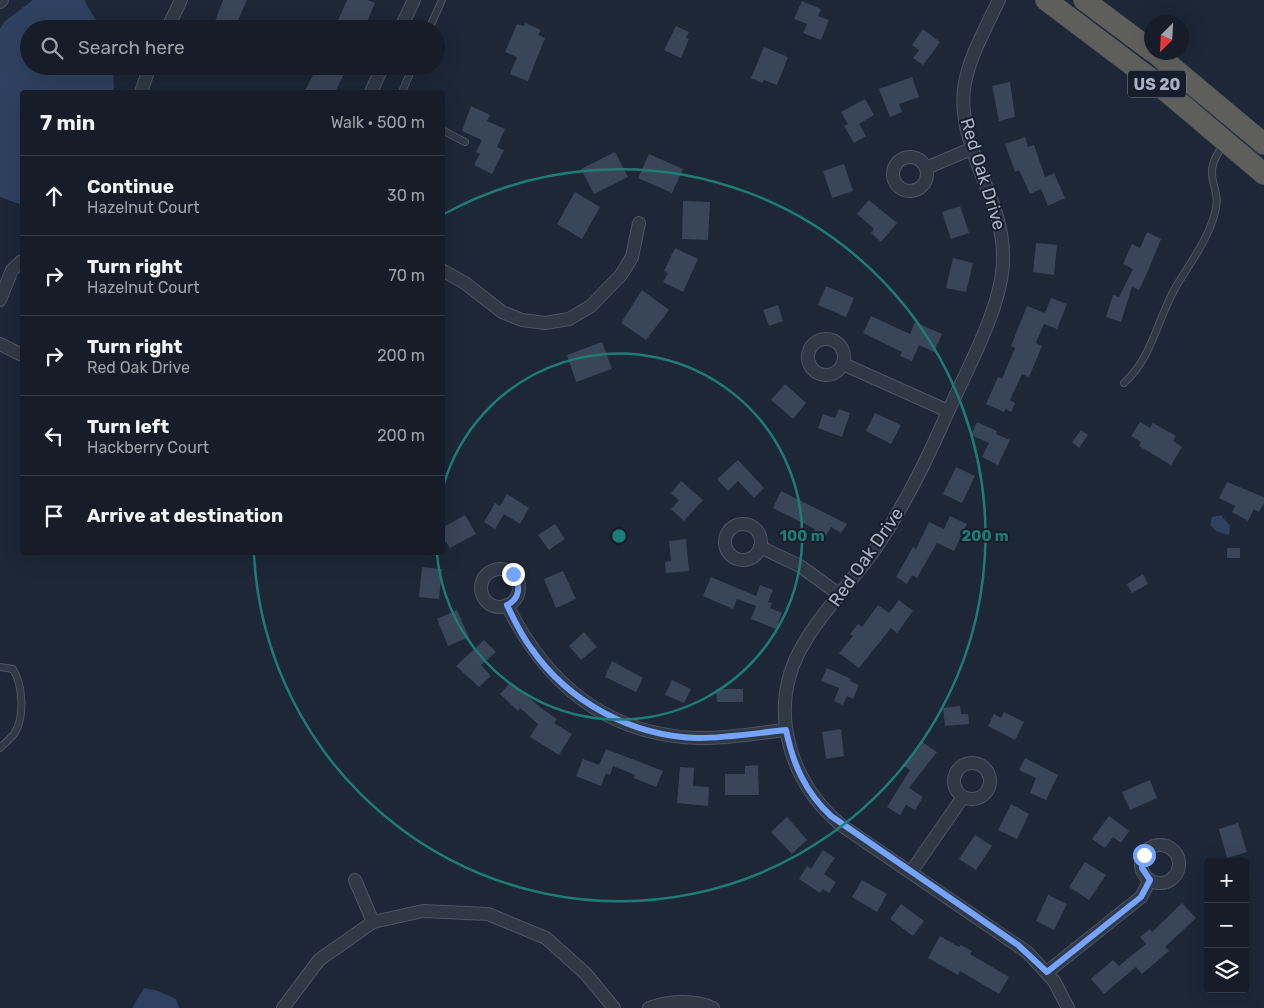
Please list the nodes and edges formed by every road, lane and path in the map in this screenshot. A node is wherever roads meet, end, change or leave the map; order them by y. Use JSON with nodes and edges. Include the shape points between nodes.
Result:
{"nodes":[{"id":1,"x":181,"y":0,"type":"edge"},
{"id":2,"x":414,"y":0,"type":"edge"},
{"id":3,"x":442,"y":0,"type":"edge"},
{"id":4,"x":999,"y":0,"type":"edge"},
{"id":5,"x":1046,"y":0,"type":"edge"},
{"id":6,"x":1084,"y":0,"type":"edge"},
{"id":7,"x":172,"y":20,"type":"edge"},
{"id":8,"x":404,"y":20,"type":"edge"},
{"id":9,"x":433,"y":20,"type":"edge"},
{"id":10,"x":1144,"y":45,"type":"edge"},
{"id":11,"x":1163,"y":60,"type":"edge"},
{"id":12,"x":147,"y":75,"type":"edge"},
{"id":13,"x":379,"y":75,"type":"edge"},
{"id":14,"x":409,"y":75,"type":"edge"},
{"id":15,"x":142,"y":90,"type":"edge"},
{"id":16,"x":372,"y":90,"type":"edge"},
{"id":17,"x":403,"y":90,"type":"edge"},
{"id":18,"x":445,"y":132,"type":"edge"},
{"id":19,"x":1226,"y":141,"type":"junction"},
{"id":20,"x":465,"y":142,"type":"dead end"},
{"id":21,"x":1264,"y":144,"type":"edge"},
{"id":22,"x":971,"y":149,"type":"junction"},
{"id":23,"x":926,"y":168,"type":"dead end"},
{"id":24,"x":1264,"y":174,"type":"edge"},
{"id":25,"x":639,"y":224,"type":"dead end"},
{"id":26,"x":20,"y":263,"type":"edge"},
{"id":27,"x":445,"y":272,"type":"edge"},
{"id":28,"x":0,"y":300,"type":"edge"},
{"id":29,"x":0,"y":344,"type":"edge"},
{"id":30,"x":20,"y":354,"type":"edge"},
{"id":31,"x":842,"y":364,"type":"dead end"},
{"id":32,"x":1124,"y":384,"type":"dead end"},
{"id":33,"x":948,"y":411,"type":"junction"},
{"id":34,"x":760,"y":547,"type":"dead end"},
{"id":35,"x":840,"y":595,"type":"junction"},
{"id":36,"x":507,"y":605,"type":"dead end"},
{"id":37,"x":0,"y":667,"type":"edge"},
{"id":38,"x":786,"y":730,"type":"junction"},
{"id":39,"x":0,"y":748,"type":"edge"},
{"id":40,"x":962,"y":797,"type":"dead end"},
{"id":41,"x":911,"y":872,"type":"junction"},
{"id":42,"x":355,"y":880,"type":"dead end"},
{"id":43,"x":1150,"y":880,"type":"dead end"},
{"id":44,"x":373,"y":922,"type":"junction"},
{"id":45,"x":1047,"y":972,"type":"junction"},
{"id":46,"x":283,"y":1008,"type":"edge"},
{"id":47,"x":614,"y":1008,"type":"edge"},
{"id":48,"x":649,"y":1008,"type":"edge"},
{"id":49,"x":713,"y":1008,"type":"edge"},
{"id":50,"x":1068,"y":1008,"type":"edge"}],
"edges":[{"from":1,"to":7,"type":"street"},
{"from":2,"to":8,"type":"street"},
{"from":3,"to":9,"type":"lane"},
{"from":4,"to":22,"type":"street","name":"Red Oak Drive","via":[[965,78],[963,115]]},
{"from":5,"to":19,"type":"highway","number":"US 20","via":[[1160,86]]},
{"from":6,"to":10,"type":"highway","number":"US 20"},
{"from":11,"to":21,"type":"highway","number":"US 20"},
{"from":12,"to":15,"type":"street"},
{"from":13,"to":16,"type":"street"},
{"from":14,"to":17,"type":"lane"},
{"from":18,"to":20,"type":"lane"},
{"from":19,"to":24,"type":"highway","number":"US 20"},
{"from":19,"to":32,"type":"lane","via":[[1211,169],[1216,210],[1208,234],[1165,308],[1146,357]]},
{"from":22,"to":23,"type":"street"},
{"from":22,"to":33,"type":"street","name":"Red Oak Drive","via":[[999,219],[1004,263],[994,307]]},
{"from":25,"to":27,"type":"street","via":[[632,257],[621,275],[591,306],[569,319],[545,323],[522,320],[502,312]]},
{"from":26,"to":28,"type":"street","via":[[12,270]]},
{"from":29,"to":30,"type":"street"},
{"from":31,"to":33,"type":"street"},
{"from":33,"to":35,"type":"street","name":"Red Oak Drive","via":[[900,511]]},
{"from":34,"to":35,"type":"street","via":[[800,566]]},
{"from":35,"to":38,"type":"street","name":"Red Oak Drive","via":[[807,639],[794,665],[786,693]]},
{"from":36,"to":38,"type":"street","via":[[522,635],[548,669],[574,693],[613,718],[685,737]]},
{"from":37,"to":39,"type":"lane","via":[[13,669],[18,677],[20,699],[14,733]]},
{"from":38,"to":41,"type":"street","name":"Red Oak Drive","via":[[799,773],[822,808],[841,825]]},
{"from":40,"to":41,"type":"street"},
{"from":41,"to":45,"type":"street","name":"Red Oak Drive","via":[[1023,948]]},
{"from":42,"to":44,"type":"street"},
{"from":43,"to":45,"type":"street","via":[[1141,897]]},
{"from":44,"to":46,"type":"street","via":[[319,960]]},
{"from":44,"to":47,"type":"street","via":[[423,911],[488,914],[546,938],[586,974]]},
{"from":45,"to":50,"type":"street","name":"Red Oak Drive"},
{"from":48,"to":49,"type":"street","via":[[665,1002],[704,1004]]}]}
